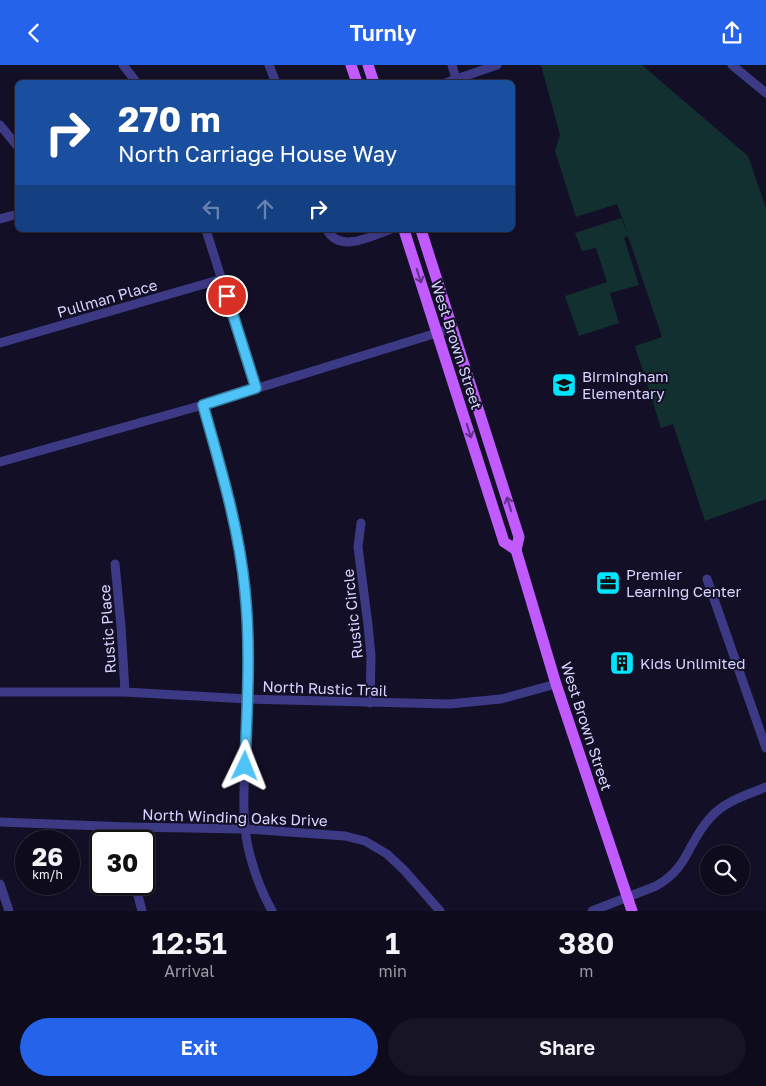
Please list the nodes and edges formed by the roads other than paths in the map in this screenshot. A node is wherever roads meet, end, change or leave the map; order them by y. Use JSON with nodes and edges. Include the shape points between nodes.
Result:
{"nodes":[{"id":1,"x":123,"y":65,"type":"edge"},
{"id":2,"x":269,"y":65,"type":"edge"},
{"id":3,"x":351,"y":65,"type":"edge"},
{"id":4,"x":368,"y":65,"type":"edge"},
{"id":5,"x":452,"y":65,"type":"edge"},
{"id":6,"x":497,"y":65,"type":"edge"},
{"id":7,"x":732,"y":65,"type":"edge"},
{"id":8,"x":456,"y":79,"type":"joint"},
{"id":9,"x":135,"y":80,"type":"edge"},
{"id":10,"x":275,"y":80,"type":"edge"},
{"id":11,"x":356,"y":80,"type":"edge"},
{"id":12,"x":373,"y":80,"type":"edge"},
{"id":13,"x":766,"y":93,"type":"edge"},
{"id":14,"x":0,"y":125,"type":"edge"},
{"id":15,"x":15,"y":143,"type":"edge"},
{"id":16,"x":15,"y":215,"type":"edge"},
{"id":17,"x":0,"y":219,"type":"edge"},
{"id":18,"x":207,"y":232,"type":"edge"},
{"id":19,"x":328,"y":232,"type":"edge"},
{"id":20,"x":383,"y":232,"type":"edge"},
{"id":21,"x":405,"y":232,"type":"edge"},
{"id":22,"x":422,"y":232,"type":"edge"},
{"id":23,"x":222,"y":279,"type":"junction"},
{"id":24,"x":453,"y":328,"type":"junction"},
{"id":25,"x":437,"y":333,"type":"junction"},
{"id":26,"x":0,"y":343,"type":"edge"},
{"id":27,"x":256,"y":388,"type":"junction"},
{"id":28,"x":203,"y":405,"type":"junction"},
{"id":29,"x":0,"y":462,"type":"edge"},
{"id":30,"x":361,"y":523,"type":"dead end"},
{"id":31,"x":516,"y":550,"type":"junction"},
{"id":32,"x":115,"y":564,"type":"dead end"},
{"id":33,"x":707,"y":579,"type":"dead end"},
{"id":34,"x":556,"y":684,"type":"junction"},
{"id":35,"x":0,"y":692,"type":"edge"},
{"id":36,"x":125,"y":692,"type":"junction"},
{"id":37,"x":248,"y":699,"type":"junction"},
{"id":38,"x":370,"y":703,"type":"junction"},
{"id":39,"x":766,"y":748,"type":"edge"},
{"id":40,"x":766,"y":787,"type":"edge"},
{"id":41,"x":0,"y":822,"type":"edge"},
{"id":42,"x":128,"y":827,"type":"joint"},
{"id":43,"x":246,"y":829,"type":"junction"},
{"id":44,"x":0,"y":884,"type":"edge"},
{"id":45,"x":138,"y":895,"type":"edge"},
{"id":46,"x":628,"y":897,"type":"junction"},
{"id":47,"x":9,"y":911,"type":"edge"},
{"id":48,"x":142,"y":911,"type":"edge"},
{"id":49,"x":272,"y":911,"type":"edge"},
{"id":50,"x":440,"y":911,"type":"edge"},
{"id":51,"x":592,"y":911,"type":"edge"},
{"id":52,"x":632,"y":911,"type":"edge"}],
"edges":[{"from":1,"to":9,"type":"street"},
{"from":2,"to":10,"type":"street"},
{"from":3,"to":11,"type":"main road"},
{"from":4,"to":12,"type":"main road"},
{"from":5,"to":8,"type":"street"},
{"from":6,"to":8,"type":"street"},
{"from":7,"to":13,"type":"street"},
{"from":14,"to":15,"type":"street"},
{"from":16,"to":17,"type":"street"},
{"from":18,"to":23,"type":"street"},
{"from":19,"to":20,"type":"street","via":[[332,238],[343,243]]},
{"from":21,"to":25,"type":"main road","name":"West Brown Street","one_way":true},
{"from":22,"to":24,"type":"main road","name":"West Brown Street"},
{"from":23,"to":26,"type":"street","name":"Pullman Place"},
{"from":23,"to":27,"type":"street"},
{"from":24,"to":25,"type":"street"},
{"from":31,"to":24,"type":"main road","name":"West Brown Street","one_way":true,"via":[[519,537]]},
{"from":25,"to":27,"type":"street"},
{"from":25,"to":31,"type":"main road","name":"West Brown Street","one_way":true,"via":[[504,542]]},
{"from":27,"to":28,"type":"street"},
{"from":28,"to":29,"type":"street"},
{"from":28,"to":37,"type":"street","via":[[238,541],[245,591]]},
{"from":30,"to":38,"type":"street","name":"Rustic Circle","via":[[358,547],[371,656]]},
{"from":31,"to":34,"type":"main road","name":"West Brown Street"},
{"from":32,"to":36,"type":"street","name":"Rustic Place"},
{"from":33,"to":39,"type":"street"},
{"from":34,"to":38,"type":"street","name":"North Rustic Trail","via":[[501,699],[449,704]]},
{"from":34,"to":46,"type":"main road","name":"West Brown Street"},
{"from":35,"to":36,"type":"street","name":"North Rustic Trail"},
{"from":36,"to":37,"type":"street","name":"North Rustic Trail"},
{"from":37,"to":38,"type":"street","name":"North Rustic Trail"},
{"from":37,"to":43,"type":"street"},
{"from":40,"to":46,"type":"street","via":[[725,804],[700,831],[674,874],[656,886]]},
{"from":41,"to":42,"type":"street","name":"North Winding Oaks Drive"},
{"from":42,"to":43,"type":"street","name":"North Winding Oaks Drive"},
{"from":43,"to":49,"type":"street","via":[[258,879]]},
{"from":43,"to":50,"type":"street","name":"North Winding Oaks Drive","via":[[345,836],[365,841],[387,854]]},
{"from":44,"to":47,"type":"street"},
{"from":45,"to":48,"type":"street"},
{"from":46,"to":51,"type":"street"},
{"from":46,"to":52,"type":"main road","name":"West Brown Street"}]}
